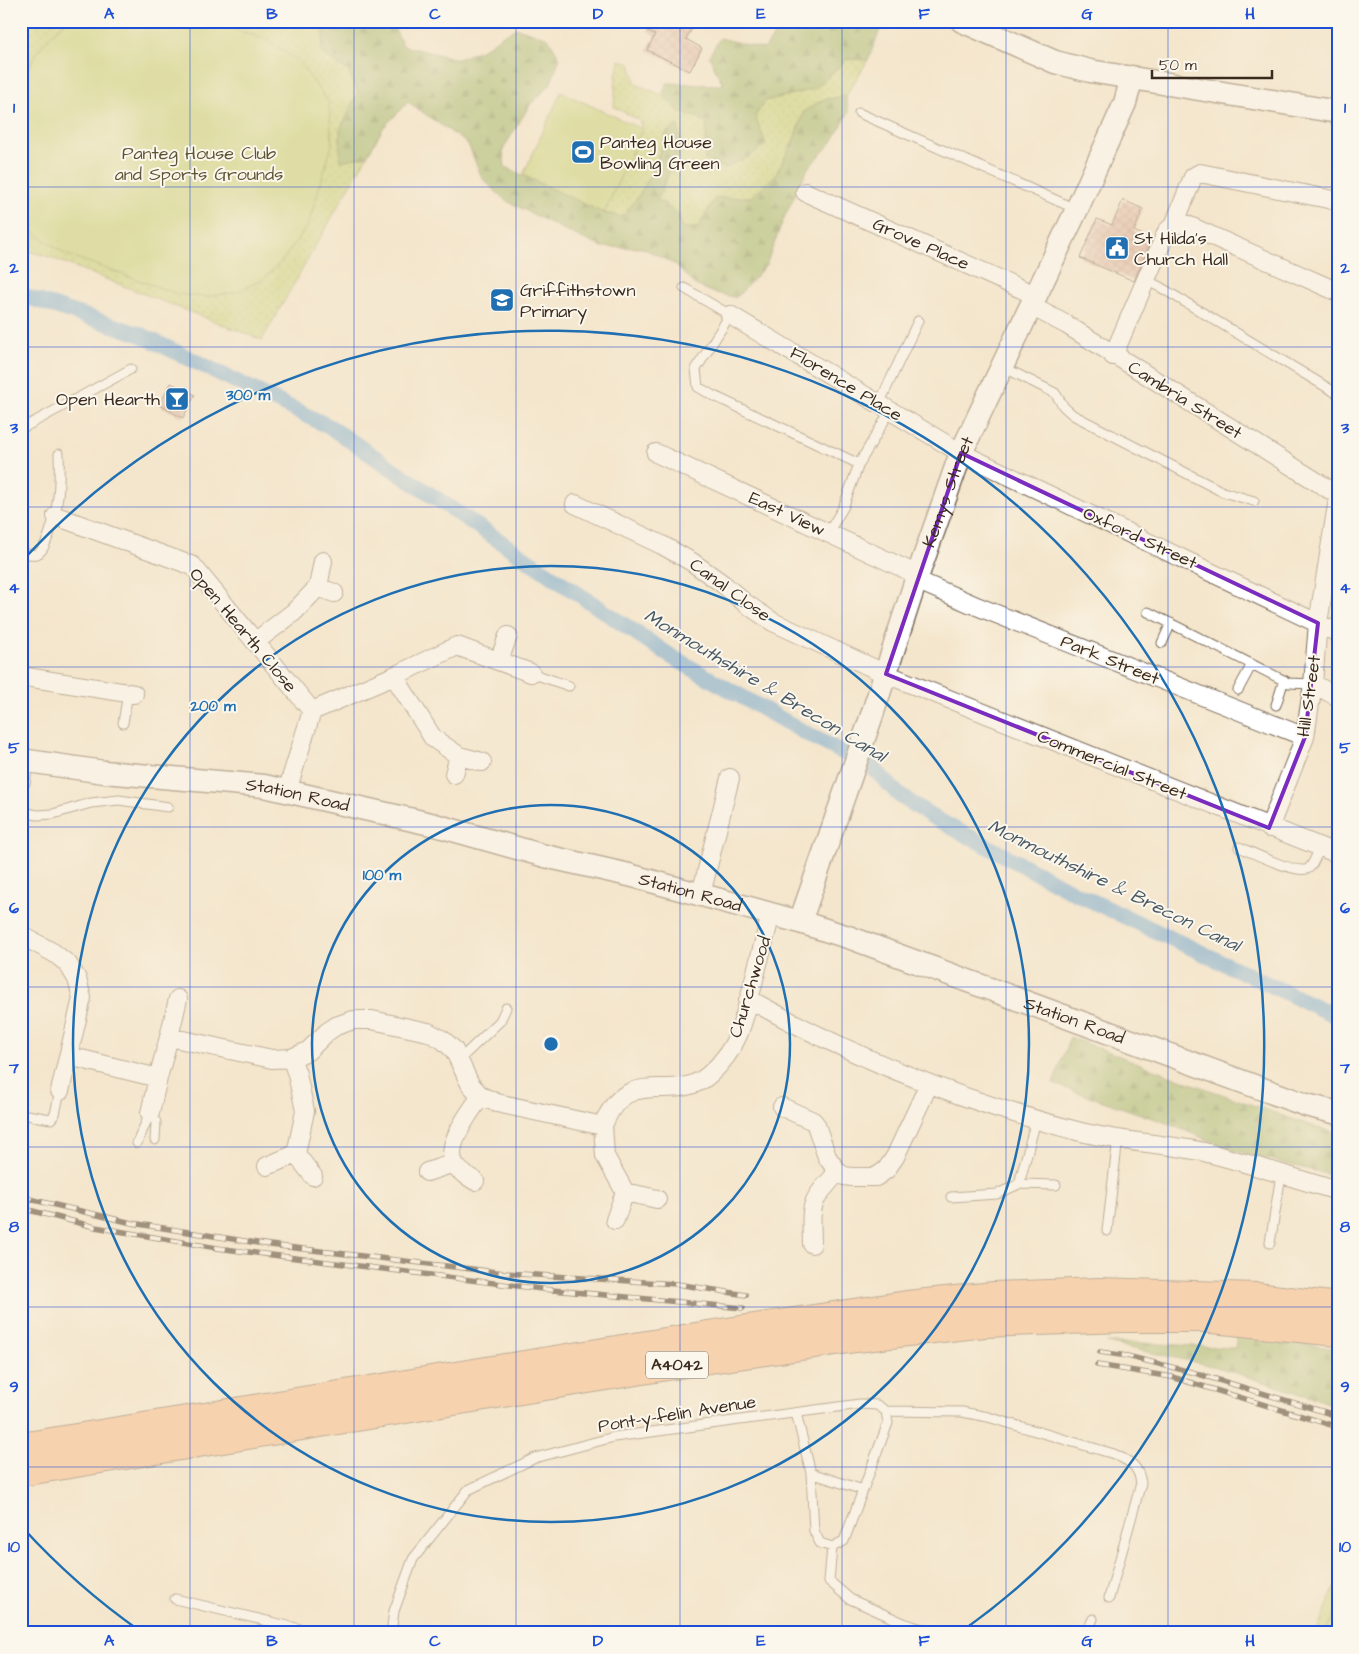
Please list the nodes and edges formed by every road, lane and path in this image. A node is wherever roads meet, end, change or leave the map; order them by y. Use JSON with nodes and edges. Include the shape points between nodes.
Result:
{"nodes":[{"id":1,"x":962,"y":21,"type":"edge"},
{"id":2,"x":1132,"y":77,"type":"junction"},
{"id":3,"x":1338,"y":112,"type":"edge"},
{"id":4,"x":859,"y":113,"type":"dead end"},
{"id":5,"x":805,"y":192,"type":"dead end"},
{"id":6,"x":1338,"y":201,"type":"edge"},
{"id":7,"x":1077,"y":209,"type":"junction"},
{"id":8,"x":1174,"y":225,"type":"junction"},
{"id":9,"x":1146,"y":280,"type":"junction"},
{"id":10,"x":684,"y":288,"type":"dead end"},
{"id":11,"x":1338,"y":292,"type":"edge"},
{"id":12,"x":1034,"y":301,"type":"junction"},
{"id":13,"x":730,"y":315,"type":"junction"},
{"id":14,"x":918,"y":321,"type":"dead end"},
{"id":15,"x":1113,"y":356,"type":"junction"},
{"id":16,"x":1003,"y":366,"type":"junction"},
{"id":17,"x":131,"y":369,"type":"dead end"},
{"id":18,"x":1338,"y":394,"type":"edge"},
{"id":19,"x":885,"y":407,"type":"junction"},
{"id":20,"x":21,"y":429,"type":"edge"},
{"id":21,"x":656,"y":453,"type":"dead end"},
{"id":22,"x":59,"y":454,"type":"dead end"},
{"id":23,"x":961,"y":454,"type":"junction"},
{"id":24,"x":859,"y":464,"type":"junction"},
{"id":25,"x":1338,"y":495,"type":"edge"},
{"id":26,"x":1338,"y":499,"type":"edge"},
{"id":27,"x":1254,"y":501,"type":"dead end"},
{"id":28,"x":575,"y":504,"type":"dead end"},
{"id":29,"x":56,"y":516,"type":"junction"},
{"id":30,"x":828,"y":533,"type":"junction"},
{"id":31,"x":21,"y":553,"type":"edge"},
{"id":32,"x":323,"y":561,"type":"dead end"},
{"id":33,"x":917,"y":577,"type":"junction"},
{"id":34,"x":1148,"y":612,"type":"dead end"},
{"id":35,"x":1171,"y":623,"type":"junction"},
{"id":36,"x":1318,"y":623,"type":"junction"},
{"id":37,"x":1338,"y":633,"type":"edge"},
{"id":38,"x":508,"y":636,"type":"dead end"},
{"id":39,"x":255,"y":642,"type":"junction"},
{"id":40,"x":1162,"y":643,"type":"dead end"},
{"id":41,"x":498,"y":661,"type":"junction"},
{"id":42,"x":1252,"y":664,"type":"junction"},
{"id":43,"x":532,"y":673,"type":"joint"},
{"id":44,"x":886,"y":674,"type":"junction"},
{"id":45,"x":394,"y":676,"type":"junction"},
{"id":46,"x":21,"y":678,"type":"edge"},
{"id":47,"x":1284,"y":680,"type":"junction"},
{"id":48,"x":1313,"y":684,"type":"junction"},
{"id":49,"x":569,"y":686,"type":"dead end"},
{"id":50,"x":1238,"y":690,"type":"dead end"},
{"id":51,"x":131,"y":693,"type":"joint"},
{"id":52,"x":1338,"y":698,"type":"edge"},
{"id":53,"x":1276,"y":705,"type":"dead end"},
{"id":54,"x":312,"y":711,"type":"junction"},
{"id":55,"x":123,"y":723,"type":"dead end"},
{"id":56,"x":1305,"y":737,"type":"junction"},
{"id":57,"x":459,"y":756,"type":"junction"},
{"id":58,"x":482,"y":762,"type":"dead end"},
{"id":59,"x":22,"y":767,"type":"edge"},
{"id":60,"x":454,"y":774,"type":"dead end"},
{"id":61,"x":730,"y":778,"type":"dead end"},
{"id":62,"x":287,"y":791,"type":"junction"},
{"id":63,"x":168,"y":807,"type":"dead end"},
{"id":64,"x":21,"y":812,"type":"edge"},
{"id":65,"x":1269,"y":828,"type":"junction"},
{"id":66,"x":1239,"y":847,"type":"dead end"},
{"id":67,"x":1320,"y":847,"type":"junction"},
{"id":68,"x":1338,"y":854,"type":"edge"},
{"id":69,"x":701,"y":894,"type":"junction"},
{"id":70,"x":771,"y":914,"type":"junction"},
{"id":71,"x":800,"y":922,"type":"junction"},
{"id":72,"x":21,"y":935,"type":"edge"},
{"id":73,"x":178,"y":999,"type":"dead end"},
{"id":74,"x":748,"y":1001,"type":"junction"},
{"id":75,"x":506,"y":1008,"type":"dead end"},
{"id":76,"x":170,"y":1036,"type":"junction"},
{"id":77,"x":69,"y":1056,"type":"junction"},
{"id":78,"x":291,"y":1058,"type":"junction"},
{"id":79,"x":459,"y":1060,"type":"junction"},
{"id":80,"x":158,"y":1078,"type":"junction"},
{"id":81,"x":929,"y":1084,"type":"junction"},
{"id":82,"x":60,"y":1091,"type":"joint"},
{"id":83,"x":481,"y":1096,"type":"junction"},
{"id":84,"x":782,"y":1107,"type":"dead end"},
{"id":85,"x":150,"y":1113,"type":"junction"},
{"id":86,"x":1338,"y":1113,"type":"edge"},
{"id":87,"x":21,"y":1114,"type":"edge"},
{"id":88,"x":1036,"y":1120,"type":"junction"},
{"id":89,"x":603,"y":1126,"type":"junction"},
{"id":90,"x":1118,"y":1138,"type":"junction"},
{"id":91,"x":155,"y":1140,"type":"dead end"},
{"id":92,"x":137,"y":1144,"type":"dead end"},
{"id":93,"x":296,"y":1154,"type":"junction"},
{"id":94,"x":454,"y":1163,"type":"junction"},
{"id":95,"x":267,"y":1166,"type":"dead end"},
{"id":96,"x":428,"y":1172,"type":"dead end"},
{"id":97,"x":838,"y":1172,"type":"junction"},
{"id":98,"x":1281,"y":1174,"type":"junction"},
{"id":99,"x":313,"y":1176,"type":"dead end"},
{"id":100,"x":475,"y":1181,"type":"dead end"},
{"id":101,"x":1020,"y":1184,"type":"junction"},
{"id":102,"x":1056,"y":1184,"type":"dead end"},
{"id":103,"x":1338,"y":1191,"type":"edge"},
{"id":104,"x":625,"y":1192,"type":"junction"},
{"id":105,"x":951,"y":1197,"type":"dead end"},
{"id":106,"x":657,"y":1199,"type":"dead end"},
{"id":107,"x":615,"y":1220,"type":"dead end"},
{"id":108,"x":1107,"y":1231,"type":"dead end"},
{"id":109,"x":1270,"y":1243,"type":"dead end"},
{"id":110,"x":812,"y":1244,"type":"dead end"},
{"id":111,"x":1338,"y":1307,"type":"edge"},
{"id":112,"x":1338,"y":1332,"type":"edge"},
{"id":113,"x":886,"y":1411,"type":"junction"},
{"id":114,"x":796,"y":1413,"type":"junction"},
{"id":115,"x":21,"y":1447,"type":"edge"},
{"id":116,"x":21,"y":1472,"type":"edge"},
{"id":117,"x":811,"y":1473,"type":"junction"},
{"id":118,"x":863,"y":1490,"type":"junction"},
{"id":119,"x":832,"y":1547,"type":"junction"},
{"id":120,"x":1109,"y":1598,"type":"dead end"},
{"id":121,"x":175,"y":1599,"type":"dead end"},
{"id":122,"x":1093,"y":1619,"type":"dead end"},
{"id":123,"x":317,"y":1633,"type":"edge"},
{"id":124,"x":391,"y":1633,"type":"edge"},
{"id":125,"x":935,"y":1633,"type":"edge"},
{"id":126,"x":1086,"y":1633,"type":"edge"}],
"edges":[{"from":1,"to":2,"type":"street","via":[[1056,62]]},
{"from":2,"to":3,"type":"street"},
{"from":2,"to":7,"type":"street","name":"Kemys Street","via":[[1125,103]]},
{"from":4,"to":7,"type":"lane"},
{"from":5,"to":12,"type":"street","name":"Grove Place"},
{"from":6,"to":8,"type":"street","via":[[1200,173],[1193,177]]},
{"from":7,"to":12,"type":"street","name":"Kemys Street"},
{"from":8,"to":9,"type":"street","via":[[1167,231]]},
{"from":8,"to":11,"type":"street","via":[[1185,224]]},
{"from":9,"to":15,"type":"street"},
{"from":9,"to":18,"type":"lane"},
{"from":10,"to":13,"type":"lane"},
{"from":12,"to":15,"type":"street","name":"Cambria Street"},
{"from":12,"to":16,"type":"street","name":"Kemys Street"},
{"from":13,"to":19,"type":"street","name":"Florence Place"},
{"from":13,"to":24,"type":"lane","via":[[696,369],[698,387]]},
{"from":14,"to":19,"type":"lane"},
{"from":15,"to":25,"type":"street","name":"Cambria Street"},
{"from":16,"to":23,"type":"street","name":"Kemys Street"},
{"from":16,"to":27,"type":"lane","via":[[1055,393],[1064,408],[1073,415],[1223,492]]},
{"from":17,"to":20,"type":"lane"},
{"from":19,"to":23,"type":"street","name":"Florence Place"},
{"from":19,"to":24,"type":"lane"},
{"from":21,"to":30,"type":"street","name":"East View"},
{"from":22,"to":29,"type":"lane","via":[[60,489]]},
{"from":23,"to":33,"type":"street","name":"Kemys Street"},
{"from":23,"to":36,"type":"street","name":"Oxford Street"},
{"from":24,"to":30,"type":"lane","via":[[843,508]]},
{"from":26,"to":36,"type":"street","name":"Hill Street"},
{"from":28,"to":44,"type":"street","name":"Canal Close","via":[[692,562],[773,622]]},
{"from":29,"to":31,"type":"lane","via":[[39,553]]},
{"from":29,"to":39,"type":"street","name":"Open Hearth Close","via":[[193,566]]},
{"from":30,"to":33,"type":"street","name":"East View"},
{"from":32,"to":39,"type":"street","via":[[326,590]]},
{"from":33,"to":44,"type":"street","name":"Kemys Street"},
{"from":33,"to":56,"type":"street","name":"Park Street","via":[[974,605]]},
{"from":34,"to":35,"type":"lane"},
{"from":35,"to":40,"type":"lane"},
{"from":35,"to":42,"type":"lane"},
{"from":36,"to":37,"type":"street","name":"Oxford Street"},
{"from":36,"to":48,"type":"street","name":"Hill Street"},
{"from":38,"to":41,"type":"street"},
{"from":39,"to":54,"type":"street","name":"Open Hearth Close"},
{"from":41,"to":43,"type":"street"},
{"from":41,"to":45,"type":"street","via":[[457,646]]},
{"from":42,"to":47,"type":"lane"},
{"from":42,"to":50,"type":"lane"},
{"from":43,"to":49,"type":"lane"},
{"from":44,"to":65,"type":"street","name":"Commercial Street"},
{"from":44,"to":71,"type":"street","name":"Kemys Street"},
{"from":45,"to":54,"type":"street"},
{"from":45,"to":57,"type":"street","via":[[433,738]]},
{"from":46,"to":51,"type":"street","via":[[26,676]]},
{"from":47,"to":48,"type":"lane"},
{"from":47,"to":53,"type":"lane"},
{"from":48,"to":52,"type":"street"},
{"from":48,"to":56,"type":"street","name":"Hill Street"},
{"from":51,"to":55,"type":"lane"},
{"from":54,"to":62,"type":"street"},
{"from":56,"to":65,"type":"street","name":"Hill Street"},
{"from":57,"to":58,"type":"street"},
{"from":57,"to":60,"type":"street"},
{"from":59,"to":62,"type":"street","name":"Station Road","via":[[264,786]]},
{"from":61,"to":69,"type":"street"},
{"from":62,"to":69,"type":"street","name":"Station Road","via":[[435,825]]},
{"from":63,"to":64,"type":"lane","via":[[119,800],[91,803],[53,814]]},
{"from":65,"to":67,"type":"street","name":"Commercial Street"},
{"from":66,"to":67,"type":"lane","via":[[1303,871],[1310,868]]},
{"from":67,"to":68,"type":"street","name":"Commercial Street"},
{"from":69,"to":70,"type":"street","name":"Station Road"},
{"from":70,"to":71,"type":"street","name":"Station Road"},
{"from":70,"to":74,"type":"street","name":"Churchwood"},
{"from":71,"to":86,"type":"street","name":"Station Road","via":[[985,986],[1306,1105]]},
{"from":72,"to":77,"type":"street","via":[[54,953],[68,964],[77,979],[82,998]]},
{"from":73,"to":76,"type":"street"},
{"from":74,"to":81,"type":"street"},
{"from":74,"to":89,"type":"street","name":"Churchwood","via":[[738,1035],[710,1074],[694,1084],[650,1088],[628,1094],[609,1112]]},
{"from":75,"to":79,"type":"lane","via":[[500,1021]]},
{"from":76,"to":78,"type":"street","via":[[272,1059]]},
{"from":76,"to":80,"type":"street"},
{"from":77,"to":80,"type":"street"},
{"from":77,"to":82,"type":"street"},
{"from":78,"to":79,"type":"street","via":[[308,1050],[336,1026],[354,1020],[372,1020],[428,1032],[443,1040]]},
{"from":78,"to":93,"type":"street","via":[[305,1112]]},
{"from":79,"to":83,"type":"street","via":[[470,1084]]},
{"from":80,"to":85,"type":"street"},
{"from":81,"to":88,"type":"street"},
{"from":81,"to":97,"type":"street","via":[[886,1170],[866,1178],[844,1176]]},
{"from":82,"to":87,"type":"lane","via":[[51,1119]]},
{"from":83,"to":89,"type":"street","via":[[497,1103]]},
{"from":83,"to":94,"type":"street","via":[[460,1128],[454,1143]]},
{"from":84,"to":97,"type":"street","via":[[813,1121],[827,1157]]},
{"from":85,"to":91,"type":"lane","via":[[156,1122]]},
{"from":85,"to":92,"type":"lane"},
{"from":88,"to":90,"type":"street","via":[[1079,1132]]},
{"from":88,"to":101,"type":"lane"},
{"from":89,"to":104,"type":"street","via":[[605,1156]]},
{"from":90,"to":98,"type":"street","via":[[1203,1152]]},
{"from":90,"to":108,"type":"lane"},
{"from":93,"to":95,"type":"street"},
{"from":93,"to":99,"type":"street"},
{"from":94,"to":96,"type":"street"},
{"from":94,"to":100,"type":"street"},
{"from":97,"to":110,"type":"street","via":[[820,1190],[812,1204]]},
{"from":98,"to":103,"type":"street"},
{"from":98,"to":109,"type":"lane"},
{"from":101,"to":102,"type":"lane"},
{"from":101,"to":105,"type":"lane","via":[[997,1194]]},
{"from":104,"to":106,"type":"street"},
{"from":104,"to":107,"type":"street"},
{"from":111,"to":115,"type":"highway","number":"A4042","via":[[1247,1297],[1100,1292],[994,1296],[718,1334]]},
{"from":112,"to":116,"type":"highway","number":"A4042","via":[[1203,1318],[984,1323],[710,1359]]},
{"from":113,"to":114,"type":"lane","name":"Pont-y-felin Avenue","via":[[877,1405],[860,1404]]},
{"from":113,"to":118,"type":"lane","via":[[888,1423]]},
{"from":113,"to":120,"type":"lane","name":"Pont-y-felin Avenue","via":[[962,1412],[988,1417],[1114,1454],[1131,1462],[1139,1472],[1141,1483]]},
{"from":114,"to":117,"type":"lane"},
{"from":114,"to":124,"type":"lane","name":"Pont-y-felin Avenue","via":[[614,1437],[535,1458],[468,1490],[413,1559],[394,1611]]},
{"from":117,"to":118,"type":"lane"},
{"from":117,"to":119,"type":"lane","via":[[814,1531],[820,1543]]},
{"from":118,"to":119,"type":"lane","via":[[844,1542]]},
{"from":119,"to":125,"type":"lane","via":[[829,1581],[850,1600]]},
{"from":121,"to":123,"type":"lane"},
{"from":122,"to":126,"type":"lane"}]}
